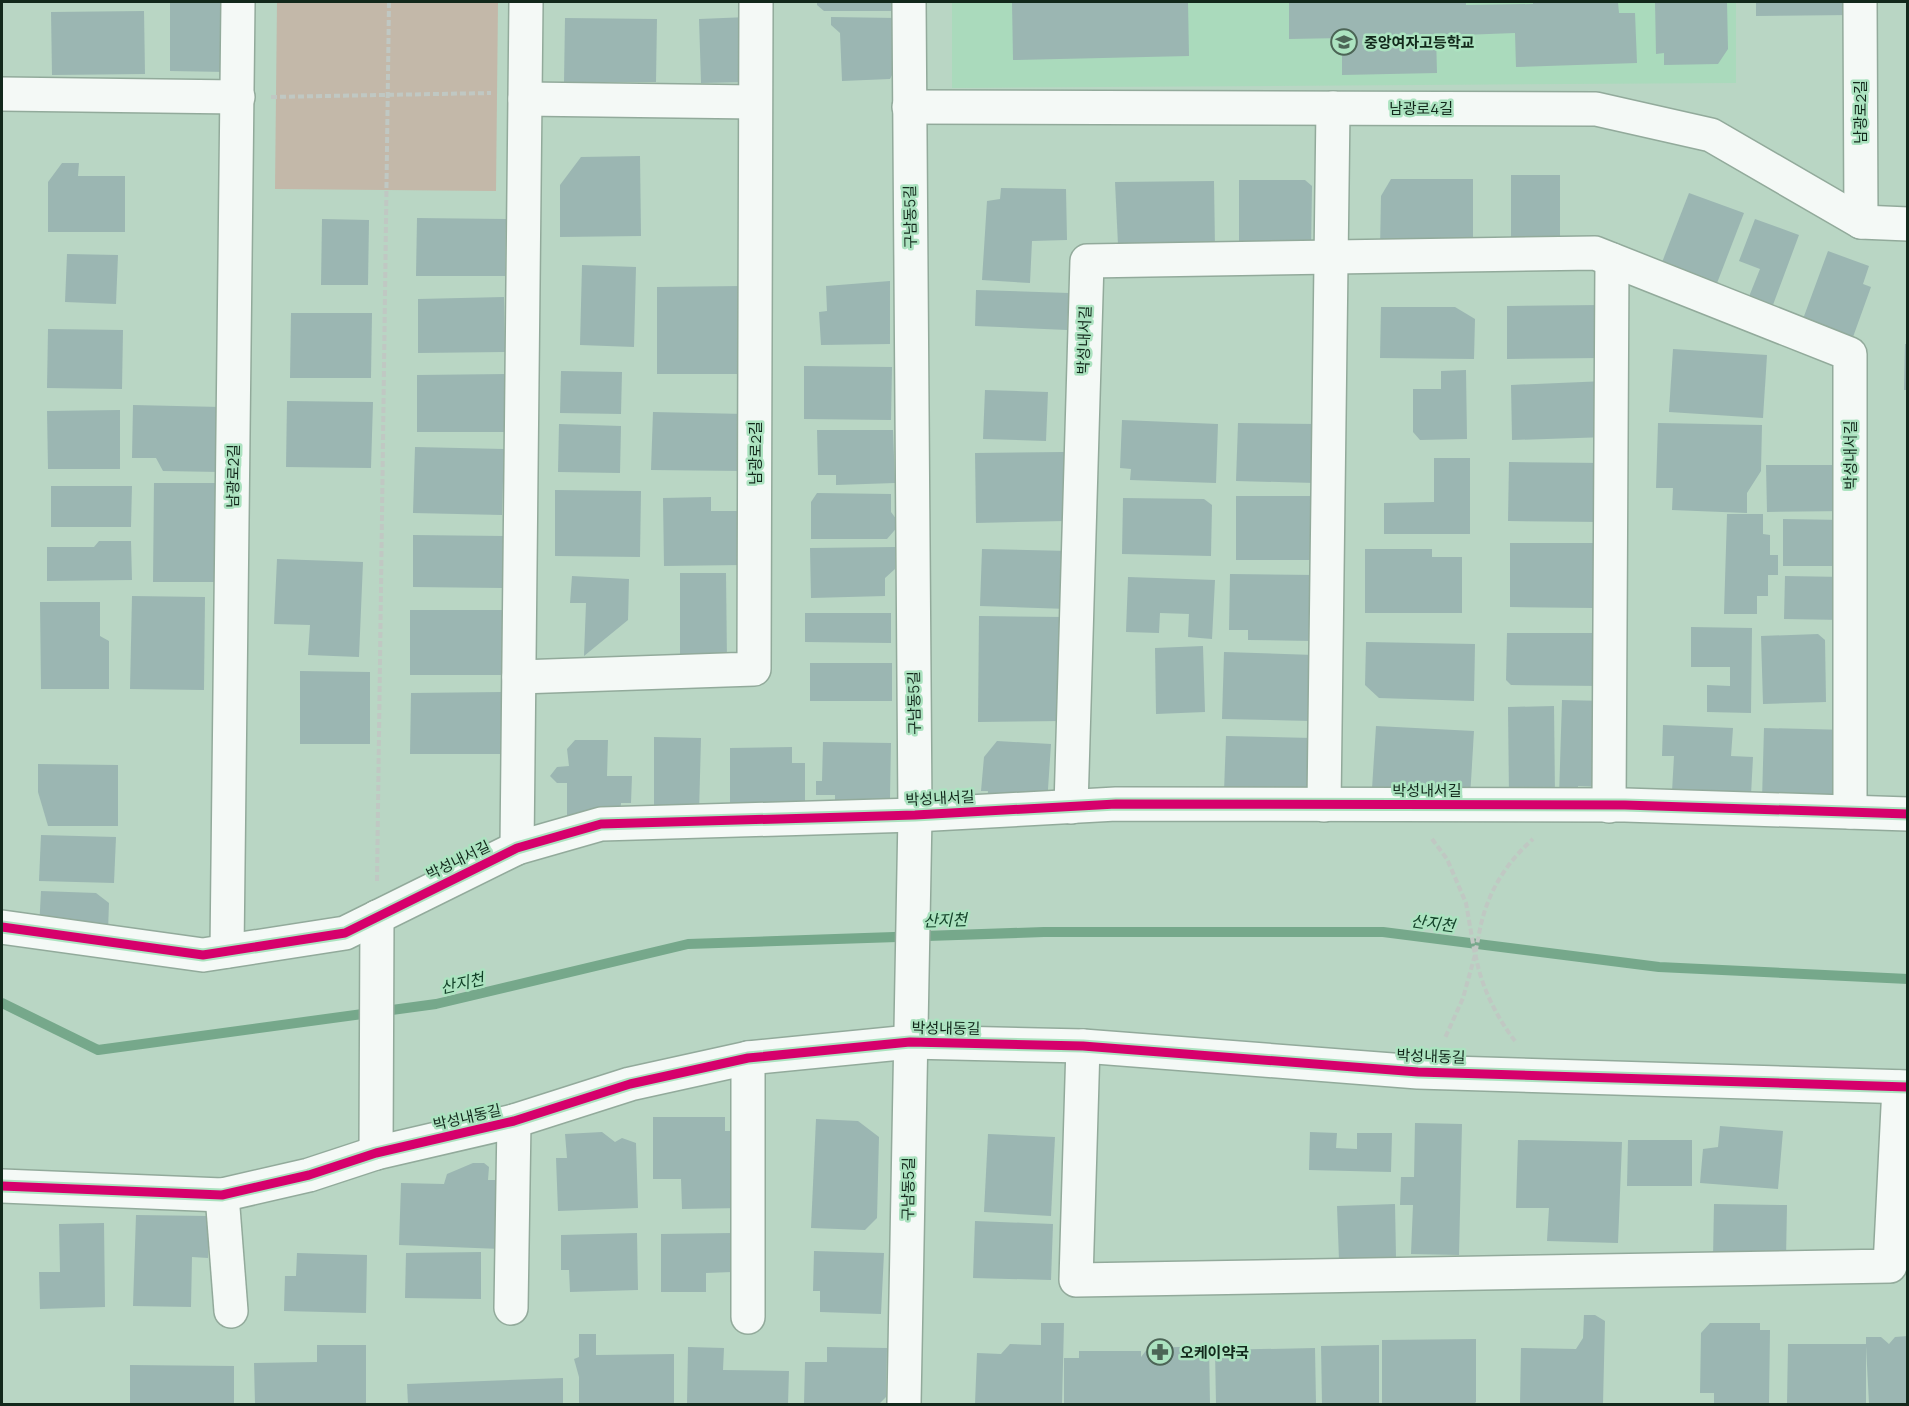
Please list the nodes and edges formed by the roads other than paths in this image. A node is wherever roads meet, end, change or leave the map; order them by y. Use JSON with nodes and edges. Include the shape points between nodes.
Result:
{"nodes":[{"id":1,"x":238,"y":2,"type":"edge"},
{"id":2,"x":526,"y":2,"type":"edge"},
{"id":3,"x":756,"y":2,"type":"edge"},
{"id":4,"x":909,"y":2,"type":"edge"},
{"id":5,"x":1860,"y":2,"type":"edge"},
{"id":6,"x":2,"y":94,"type":"edge"},
{"id":7,"x":525,"y":96,"type":"junction"},
{"id":8,"x":238,"y":98,"type":"junction"},
{"id":9,"x":755,"y":102,"type":"junction"},
{"id":10,"x":909,"y":107,"type":"junction"},
{"id":11,"x":1333,"y":108,"type":"junction"},
{"id":12,"x":1861,"y":222,"type":"junction"},
{"id":13,"x":1908,"y":224,"type":"edge"},
{"id":14,"x":1331,"y":256,"type":"junction"},
{"id":15,"x":1612,"y":260,"type":"junction"},
{"id":16,"x":519,"y":677,"type":"junction"},
{"id":17,"x":1324,"y":805,"type":"junction"},
{"id":18,"x":1609,"y":806,"type":"junction"},
{"id":19,"x":1071,"y":807,"type":"junction"},
{"id":20,"x":1850,"y":812,"type":"junction"},
{"id":21,"x":1908,"y":814,"type":"edge"},
{"id":22,"x":915,"y":815,"type":"junction"},
{"id":23,"x":517,"y":848,"type":"junction"},
{"id":24,"x":377,"y":917,"type":"junction"},
{"id":25,"x":2,"y":927,"type":"edge"},
{"id":26,"x":227,"y":951,"type":"junction"},
{"id":27,"x":911,"y":1027,"type":"junction"},
{"id":28,"x":1083,"y":1046,"type":"junction"},
{"id":29,"x":748,"y":1058,"type":"junction"},
{"id":30,"x":1903,"y":1087,"type":"edge"},
{"id":31,"x":514,"y":1121,"type":"junction"},
{"id":32,"x":376,"y":1153,"type":"junction"},
{"id":33,"x":2,"y":1186,"type":"edge"},
{"id":34,"x":222,"y":1195,"type":"junction"},
{"id":35,"x":511,"y":1308,"type":"dead end"},
{"id":36,"x":231,"y":1311,"type":"dead end"},
{"id":37,"x":748,"y":1317,"type":"dead end"},
{"id":38,"x":904,"y":1404,"type":"edge"}],
"edges":[{"from":1,"to":8,"type":"street","name":"남광로2길"},
{"from":2,"to":7,"type":"street"},
{"from":3,"to":9,"type":"street","name":"남광로2길"},
{"from":4,"to":10,"type":"street","name":"구남동5길"},
{"from":5,"to":12,"type":"street","name":"남광로2길"},
{"from":6,"to":8,"type":"street"},
{"from":7,"to":9,"type":"street"},
{"from":7,"to":16,"type":"street"},
{"from":8,"to":26,"type":"street","name":"남광로2길"},
{"from":9,"to":16,"type":"street","name":"남광로2길","via":[[754,669]]},
{"from":10,"to":11,"type":"street","name":"남광로4길"},
{"from":10,"to":22,"type":"street","name":"구남동5길"},
{"from":11,"to":12,"type":"street","name":"남광로4길","via":[[1596,109],[1711,135]]},
{"from":11,"to":14,"type":"street"},
{"from":12,"to":13,"type":"street","name":"남광로4길"},
{"from":14,"to":15,"type":"street","name":"박성내서길","via":[[1595,253]]},
{"from":14,"to":17,"type":"street"},
{"from":14,"to":19,"type":"street","name":"박성내서길","via":[[1087,261]]},
{"from":15,"to":18,"type":"street"},
{"from":15,"to":20,"type":"street","name":"박성내서길","via":[[1850,354]]},
{"from":16,"to":23,"type":"street"},
{"from":17,"to":18,"type":"street","name":"박성내서길"},
{"from":17,"to":19,"type":"street","name":"박성내서길"},
{"from":18,"to":20,"type":"street","name":"박성내서길"},
{"from":19,"to":22,"type":"street","name":"박성내서길"},
{"from":20,"to":21,"type":"street","name":"박성내서길"},
{"from":22,"to":23,"type":"street","name":"박성내서길","via":[[600,824]]},
{"from":22,"to":27,"type":"street","name":"구남동5길"},
{"from":23,"to":24,"type":"street","name":"박성내서길"},
{"from":24,"to":26,"type":"street","name":"박성내서길","via":[[345,933]]},
{"from":24,"to":32,"type":"street"},
{"from":25,"to":26,"type":"street","name":"박성내서길","via":[[203,955]]},
{"from":27,"to":28,"type":"street","name":"박성내동길"},
{"from":27,"to":29,"type":"street","name":"박성내동길"},
{"from":27,"to":38,"type":"street","name":"구남동5길"},
{"from":28,"to":30,"type":"street","name":"박성내동길","via":[[1418,1072]]},
{"from":28,"to":30,"type":"street","via":[[1077,1280],[1890,1266]]},
{"from":29,"to":31,"type":"street","name":"박성내동길","via":[[630,1084]]},
{"from":29,"to":37,"type":"street"},
{"from":31,"to":32,"type":"street","name":"박성내동길"},
{"from":31,"to":35,"type":"street"},
{"from":32,"to":34,"type":"street","name":"박성내동길","via":[[309,1175]]},
{"from":33,"to":34,"type":"street","name":"박성내동길"},
{"from":34,"to":36,"type":"street"}]}
